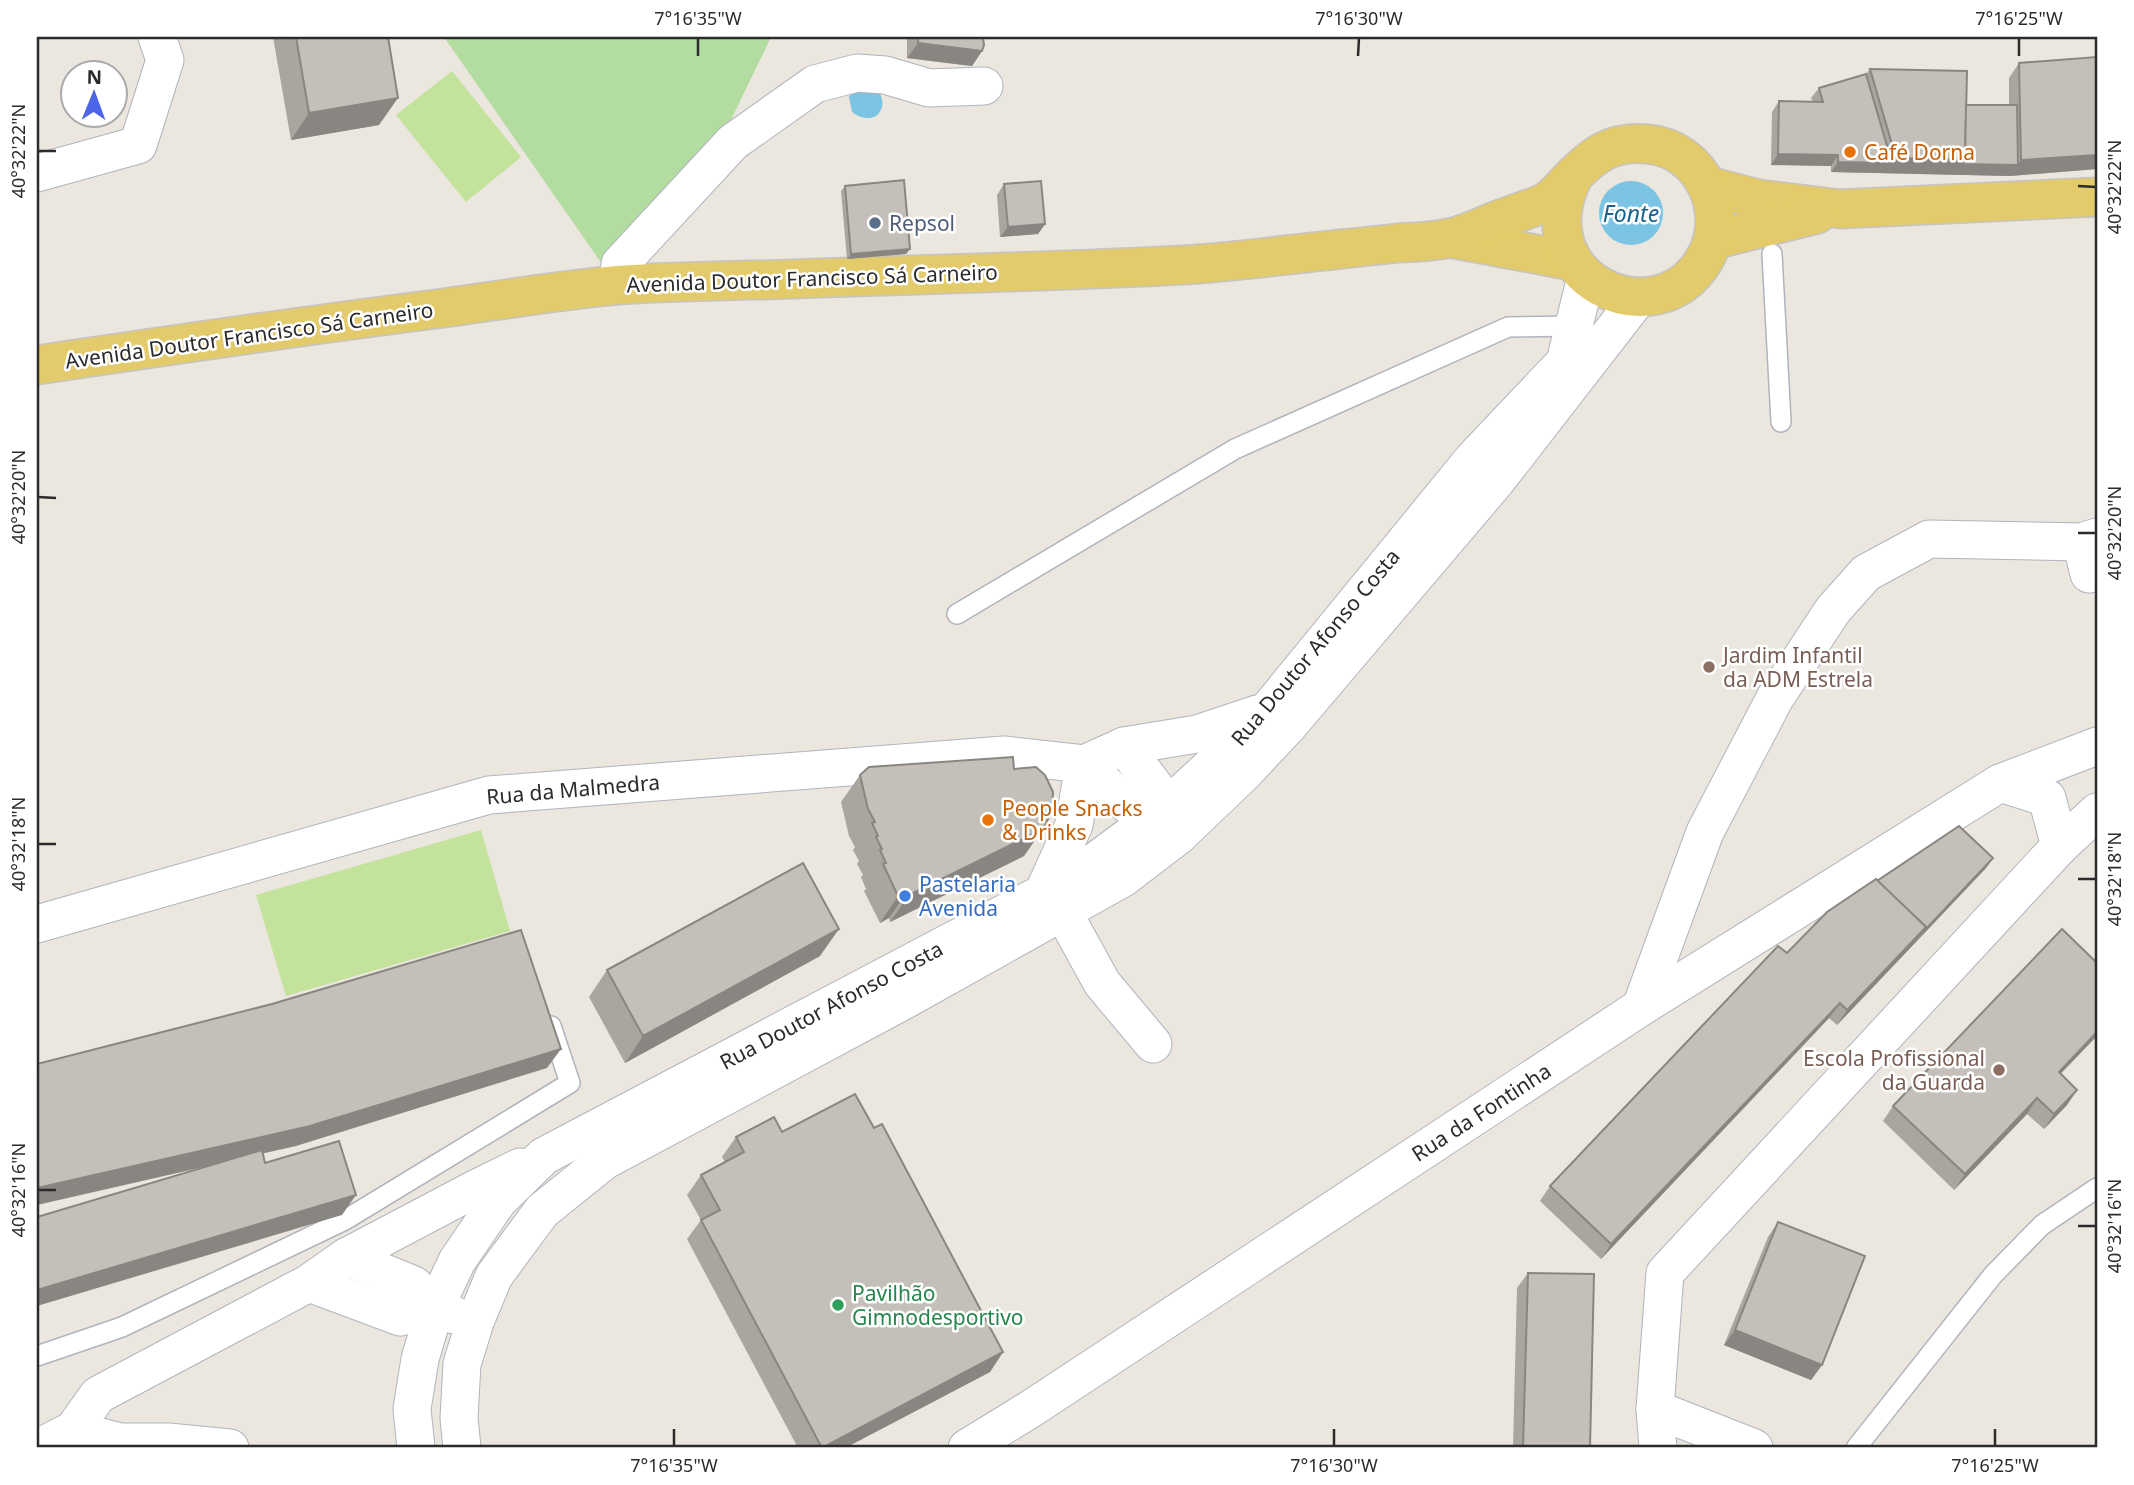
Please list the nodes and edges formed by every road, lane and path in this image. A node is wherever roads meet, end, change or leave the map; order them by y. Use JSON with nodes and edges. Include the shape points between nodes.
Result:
{"nodes":[{"id":1,"x":157,"y":37,"type":"edge"},
{"id":2,"x":984,"y":86,"type":"dead end"},
{"id":3,"x":37,"y":173,"type":"edge"},
{"id":4,"x":1574,"y":176,"type":"junction"},
{"id":5,"x":1708,"y":186,"type":"junction"},
{"id":6,"x":2097,"y":197,"type":"edge"},
{"id":7,"x":1840,"y":209,"type":"junction"},
{"id":8,"x":1450,"y":238,"type":"junction"},
{"id":9,"x":1713,"y":240,"type":"junction"},
{"id":10,"x":1772,"y":254,"type":"dead end"},
{"id":11,"x":1579,"y":269,"type":"junction"},
{"id":12,"x":618,"y":285,"type":"junction"},
{"id":13,"x":1639,"y":297,"type":"junction"},
{"id":14,"x":1573,"y":326,"type":"junction"},
{"id":15,"x":37,"y":365,"type":"edge"},
{"id":16,"x":1781,"y":422,"type":"dead end"},
{"id":17,"x":2092,"y":550,"type":"edge"},
{"id":18,"x":957,"y":614,"type":"dead end"},
{"id":19,"x":1267,"y":711,"type":"junction"},
{"id":20,"x":1124,"y":746,"type":"junction"},
{"id":21,"x":2097,"y":746,"type":"edge"},
{"id":22,"x":1084,"y":764,"type":"junction"},
{"id":23,"x":2000,"y":783,"type":"junction"},
{"id":24,"x":2097,"y":812,"type":"edge"},
{"id":25,"x":1168,"y":825,"type":"junction"},
{"id":26,"x":2060,"y":846,"type":"junction"},
{"id":27,"x":1053,"y":903,"type":"junction"},
{"id":28,"x":37,"y":924,"type":"edge"},
{"id":29,"x":1641,"y":1007,"type":"junction"},
{"id":30,"x":545,"y":1008,"type":"edge"},
{"id":31,"x":1153,"y":1044,"type":"dead end"},
{"id":32,"x":544,"y":1156,"type":"junction"},
{"id":33,"x":2097,"y":1188,"type":"edge"},
{"id":34,"x":346,"y":1258,"type":"junction"},
{"id":35,"x":309,"y":1283,"type":"junction"},
{"id":36,"x":435,"y":1308,"type":"junction"},
{"id":37,"x":475,"y":1322,"type":"junction"},
{"id":38,"x":37,"y":1356,"type":"edge"},
{"id":39,"x":1655,"y":1409,"type":"junction"},
{"id":40,"x":73,"y":1430,"type":"junction"},
{"id":41,"x":38,"y":1448,"type":"edge"},
{"id":42,"x":230,"y":1448,"type":"edge"},
{"id":43,"x":416,"y":1448,"type":"edge"},
{"id":44,"x":462,"y":1448,"type":"edge"},
{"id":45,"x":967,"y":1448,"type":"edge"},
{"id":46,"x":1658,"y":1448,"type":"edge"},
{"id":47,"x":1754,"y":1448,"type":"edge"},
{"id":48,"x":1856,"y":1448,"type":"edge"}],
"edges":[{"from":1,"to":3,"type":"street","via":[[166,60],[138,145]]},
{"from":2,"to":12,"type":"street","via":[[929,88],[885,75],[857,73],[815,84],[733,142],[620,264]]},
{"from":4,"to":5,"type":"main road","name":"Avenida Doutor Francisco Sá Carneiro","via":[[1608,148],[1654,144],[1695,166]]},
{"from":4,"to":8,"type":"main road","name":"Avenida Doutor Francisco Sá Carneiro","via":[[1550,200]]},
{"from":4,"to":11,"type":"main road","name":"Avenida Doutor Francisco Sá Carneiro","via":[[1560,218],[1563,240]]},
{"from":5,"to":7,"type":"main road","via":[[1759,199]]},
{"from":5,"to":9,"type":"main road","name":"Avenida Doutor Francisco Sá Carneiro","via":[[1715,212]]},
{"from":6,"to":7,"type":"main road"},
{"from":7,"to":9,"type":"main road"},
{"from":8,"to":11,"type":"main road"},
{"from":8,"to":12,"type":"main road","name":"Avenida Doutor Francisco Sá Carneiro","via":[[1187,265]]},
{"from":9,"to":13,"type":"main road","name":"Avenida Doutor Francisco Sá Carneiro","via":[[1703,262],[1686,281],[1663,293]]},
{"from":10,"to":16,"type":"lane"},
{"from":11,"to":13,"type":"main road","name":"Avenida Doutor Francisco Sá Carneiro","via":[[1602,288]]},
{"from":11,"to":14,"type":"street","name":"Rua Doutor Afonso Costa"},
{"from":12,"to":15,"type":"main road","name":"Avenida Doutor Francisco Sá Carneiro"},
{"from":13,"to":25,"type":"street","name":"Rua Doutor Afonso Costa","via":[[1497,480],[1289,725],[1244,773]]},
{"from":14,"to":18,"type":"lane","via":[[1508,327],[1235,449]]},
{"from":14,"to":19,"type":"street","name":"Rua Doutor Afonso Costa","via":[[1565,362],[1473,459]]},
{"from":17,"to":29,"type":"street","via":[[1929,539],[1866,573],[1833,610],[1775,698],[1705,832]]},
{"from":19,"to":20,"type":"street","via":[[1197,734]]},
{"from":19,"to":25,"type":"street","name":"Rua Doutor Afonso Costa","via":[[1206,771]]},
{"from":20,"to":22,"type":"street"},
{"from":20,"to":25,"type":"street","via":[[1155,787]]},
{"from":21,"to":23,"type":"street","name":"Rua da Fontinha"},
{"from":22,"to":25,"type":"street","via":[[1128,806]]},
{"from":22,"to":27,"type":"street","via":[[1074,825]]},
{"from":22,"to":28,"type":"street","name":"Rua da Malmedra","via":[[1004,755],[489,795]]},
{"from":23,"to":26,"type":"street","via":[[2046,798]]},
{"from":23,"to":29,"type":"street","name":"Rua da Fontinha"},
{"from":24,"to":26,"type":"street"},
{"from":25,"to":27,"type":"street","name":"Rua Doutor Afonso Costa","via":[[1123,878]]},
{"from":26,"to":39,"type":"street","via":[[1665,1273]]},
{"from":27,"to":31,"type":"street","via":[[1102,983]]},
{"from":27,"to":32,"type":"street","name":"Rua Doutor Afonso Costa"},
{"from":27,"to":37,"type":"street","name":"Rua Doutor Afonso Costa","via":[[905,1000],[604,1161],[542,1211],[494,1276]]},
{"from":29,"to":45,"type":"street","name":"Rua da Fontinha"},
{"from":30,"to":38,"type":"lane","via":[[570,1083],[345,1220],[122,1326]]},
{"from":32,"to":34,"type":"street"},
{"from":32,"to":36,"type":"street","name":"Rua Doutor Afonso Costa","via":[[498,1201],[457,1261]]},
{"from":33,"to":48,"type":"lane","via":[[2042,1225],[1993,1275]]},
{"from":34,"to":35,"type":"street"},
{"from":34,"to":36,"type":"street","via":[[414,1286]]},
{"from":35,"to":36,"type":"street","via":[[400,1317]]},
{"from":35,"to":40,"type":"street","via":[[98,1395]]},
{"from":36,"to":37,"type":"street"},
{"from":36,"to":43,"type":"street","name":"Rua Doutor Afonso Costa","via":[[412,1409]]},
{"from":37,"to":44,"type":"street","name":"Rua Doutor Afonso Costa","via":[[462,1364],[458,1418]]},
{"from":39,"to":46,"type":"street"},
{"from":39,"to":47,"type":"street"},
{"from":40,"to":41,"type":"street"},
{"from":40,"to":42,"type":"street","via":[[120,1443]]}]}
